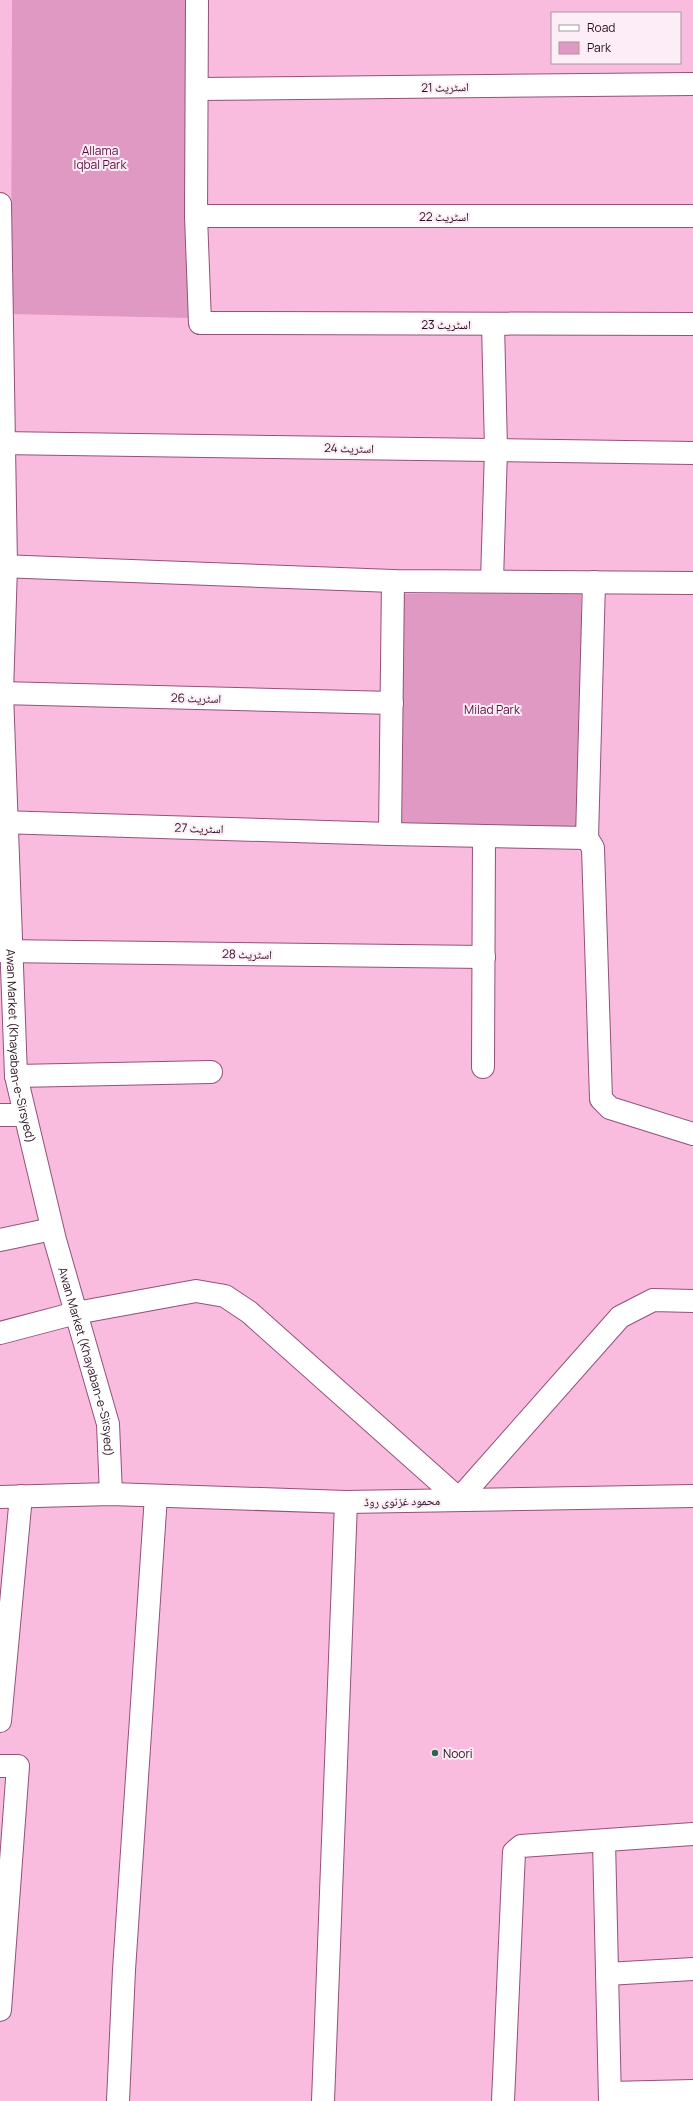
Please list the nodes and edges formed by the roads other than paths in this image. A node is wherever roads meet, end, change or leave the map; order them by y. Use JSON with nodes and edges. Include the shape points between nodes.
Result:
{"nodes":[{"id":1,"x":197,"y":0,"type":"edge"},
{"id":2,"x":693,"y":84,"type":"edge"},
{"id":3,"x":197,"y":89,"type":"junction"},
{"id":4,"x":0,"y":204,"type":"edge"},
{"id":5,"x":0,"y":210,"type":"edge"},
{"id":6,"x":196,"y":216,"type":"junction"},
{"id":7,"x":693,"y":216,"type":"edge"},
{"id":8,"x":1,"y":323,"type":"edge"},
{"id":9,"x":493,"y":324,"type":"junction"},
{"id":10,"x":693,"y":324,"type":"edge"},
{"id":11,"x":3,"y":443,"type":"edge"},
{"id":12,"x":496,"y":450,"type":"junction"},
{"id":13,"x":693,"y":453,"type":"edge"},
{"id":14,"x":3,"y":566,"type":"edge"},
{"id":15,"x":393,"y":581,"type":"junction"},
{"id":16,"x":492,"y":581,"type":"junction"},
{"id":17,"x":594,"y":582,"type":"junction"},
{"id":18,"x":693,"y":583,"type":"edge"},
{"id":19,"x":1,"y":693,"type":"edge"},
{"id":20,"x":392,"y":703,"type":"junction"},
{"id":21,"x":4,"y":821,"type":"edge"},
{"id":22,"x":390,"y":834,"type":"junction"},
{"id":23,"x":484,"y":836,"type":"junction"},
{"id":24,"x":587,"y":838,"type":"junction"},
{"id":25,"x":5,"y":951,"type":"edge"},
{"id":26,"x":484,"y":957,"type":"junction"},
{"id":27,"x":483,"y":1067,"type":"dead end"},
{"id":28,"x":211,"y":1072,"type":"dead end"},
{"id":29,"x":16,"y":1076,"type":"junction"},
{"id":30,"x":0,"y":1115,"type":"edge"},
{"id":31,"x":24,"y":1115,"type":"junction"},
{"id":32,"x":693,"y":1134,"type":"edge"},
{"id":33,"x":52,"y":1229,"type":"junction"},
{"id":34,"x":0,"y":1240,"type":"edge"},
{"id":35,"x":693,"y":1301,"type":"edge"},
{"id":36,"x":76,"y":1313,"type":"junction"},
{"id":37,"x":0,"y":1333,"type":"edge"},
{"id":38,"x":111,"y":1494,"type":"junction"},
{"id":39,"x":10,"y":1496,"type":"edge"},
{"id":40,"x":156,"y":1496,"type":"junction"},
{"id":41,"x":693,"y":1496,"type":"edge"},
{"id":42,"x":459,"y":1499,"type":"junction"},
{"id":43,"x":346,"y":1502,"type":"junction"},
{"id":44,"x":0,"y":1721,"type":"edge"},
{"id":45,"x":0,"y":1766,"type":"edge"},
{"id":46,"x":693,"y":1834,"type":"edge"},
{"id":47,"x":604,"y":1841,"type":"junction"},
{"id":48,"x":693,"y":1970,"type":"edge"},
{"id":49,"x":607,"y":1974,"type":"junction"},
{"id":50,"x":0,"y":2010,"type":"edge"},
{"id":51,"x":693,"y":2091,"type":"edge"},
{"id":52,"x":610,"y":2097,"type":"edge"},
{"id":53,"x":118,"y":2101,"type":"edge"},
{"id":54,"x":323,"y":2101,"type":"edge"},
{"id":55,"x":503,"y":2101,"type":"edge"}],
"edges":[{"from":1,"to":3,"type":"street"},
{"from":2,"to":3,"type":"street","name":"اسٹریٹ 21"},
{"from":3,"to":6,"type":"street"},
{"from":4,"to":5,"type":"street","name":"Awan Market (Khayaban-e-Sirsyed)"},
{"from":5,"to":8,"type":"street","name":"Awan Market (Khayaban-e-Sirsyed)"},
{"from":6,"to":7,"type":"street","name":"اسٹریٹ 22"},
{"from":6,"to":9,"type":"street","name":"اسٹریٹ 23","via":[[200,323]]},
{"from":8,"to":11,"type":"street","name":"Awan Market (Khayaban-e-Sirsyed)"},
{"from":9,"to":10,"type":"street","name":"اسٹریٹ 23"},
{"from":9,"to":12,"type":"street"},
{"from":11,"to":12,"type":"street","name":"اسٹریٹ 24"},
{"from":11,"to":14,"type":"street","name":"Awan Market (Khayaban-e-Sirsyed)"},
{"from":12,"to":13,"type":"street","name":"اسٹریٹ 24"},
{"from":12,"to":16,"type":"street"},
{"from":14,"to":15,"type":"street"},
{"from":14,"to":19,"type":"street","name":"Awan Market (Khayaban-e-Sirsyed)"},
{"from":15,"to":16,"type":"street"},
{"from":15,"to":20,"type":"street"},
{"from":16,"to":17,"type":"street"},
{"from":17,"to":18,"type":"street"},
{"from":17,"to":24,"type":"street"},
{"from":19,"to":20,"type":"street","name":"اسٹریٹ 26"},
{"from":19,"to":21,"type":"street","name":"Awan Market (Khayaban-e-Sirsyed)"},
{"from":20,"to":22,"type":"street"},
{"from":21,"to":22,"type":"street","name":"اسٹریٹ 27"},
{"from":21,"to":25,"type":"street","name":"Awan Market (Khayaban-e-Sirsyed)"},
{"from":22,"to":23,"type":"street","name":"اسٹریٹ 27"},
{"from":23,"to":24,"type":"street","name":"اسٹریٹ 27"},
{"from":23,"to":26,"type":"street"},
{"from":24,"to":32,"type":"street","via":[[593,848],[601,1099],[610,1108]]},
{"from":25,"to":26,"type":"street","name":"اسٹریٹ 28"},
{"from":25,"to":29,"type":"street","name":"Awan Market (Khayaban-e-Sirsyed)"},
{"from":26,"to":27,"type":"street"},
{"from":28,"to":29,"type":"street"},
{"from":29,"to":31,"type":"street","name":"Awan Market (Khayaban-e-Sirsyed)"},
{"from":30,"to":31,"type":"street"},
{"from":31,"to":33,"type":"street","name":"Awan Market (Khayaban-e-Sirsyed)"},
{"from":33,"to":34,"type":"street"},
{"from":33,"to":36,"type":"street","name":"Awan Market (Khayaban-e-Sirsyed)"},
{"from":35,"to":42,"type":"street","via":[[653,1300],[620,1317]]},
{"from":36,"to":37,"type":"street"},
{"from":36,"to":38,"type":"street","name":"Awan Market (Khayaban-e-Sirsyed)","via":[[108,1424]]},
{"from":36,"to":42,"type":"street","via":[[196,1291],[225,1296],[249,1312]]},
{"from":38,"to":39,"type":"street","name":"محمود غزنوی روڈ"},
{"from":38,"to":40,"type":"street","name":"محمود غزنوی روڈ"},
{"from":39,"to":44,"type":"street"},
{"from":40,"to":43,"type":"street","name":"محمود غزنوی روڈ"},
{"from":40,"to":53,"type":"street","via":[[124,1970]]},
{"from":41,"to":42,"type":"street","name":"محمود غزنوی روڈ"},
{"from":42,"to":43,"type":"street","name":"محمود غزنوی روڈ"},
{"from":43,"to":54,"type":"street"},
{"from":45,"to":50,"type":"street","via":[[18,1766]]},
{"from":46,"to":47,"type":"street"},
{"from":47,"to":49,"type":"street"},
{"from":47,"to":55,"type":"street","via":[[521,1846],[514,1852]]},
{"from":48,"to":49,"type":"street"},
{"from":49,"to":52,"type":"street"},
{"from":51,"to":52,"type":"street"}]}
